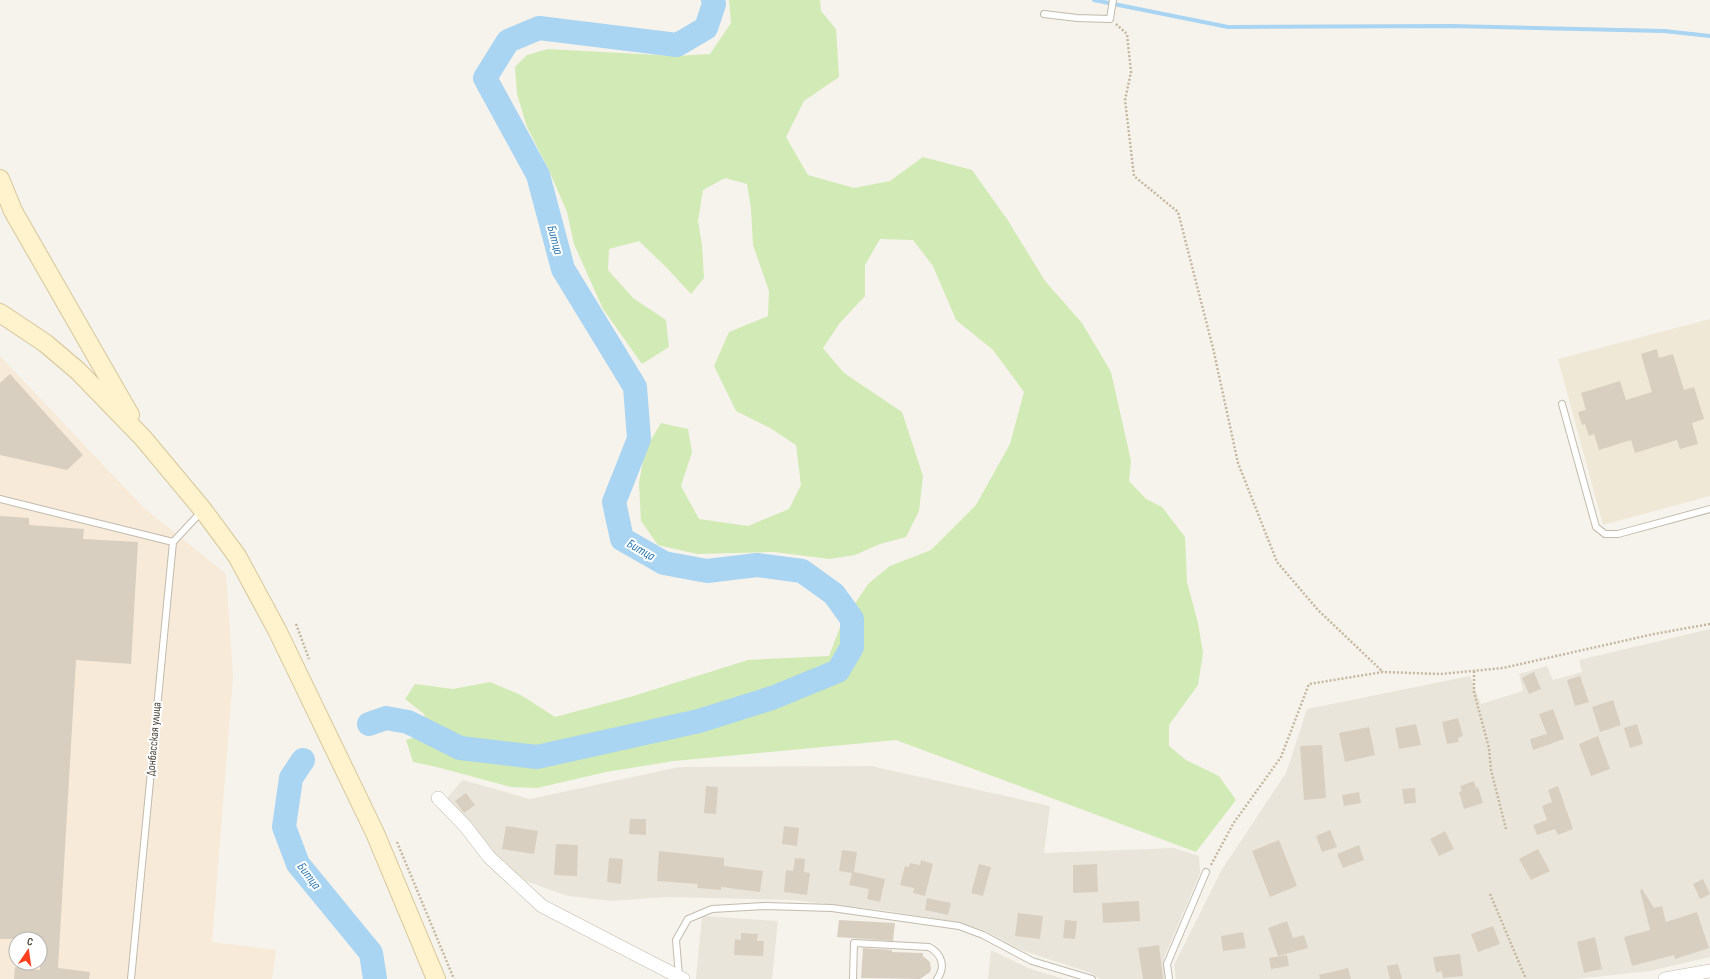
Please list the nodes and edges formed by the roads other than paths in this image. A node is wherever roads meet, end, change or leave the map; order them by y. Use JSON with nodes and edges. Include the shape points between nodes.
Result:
{"nodes":[{"id":1,"x":1113,"y":0,"type":"edge"},
{"id":2,"x":1044,"y":14,"type":"dead end"},
{"id":3,"x":0,"y":179,"type":"edge"},
{"id":4,"x":0,"y":313,"type":"edge"},
{"id":5,"x":1562,"y":404,"type":"dead end"},
{"id":6,"x":143,"y":438,"type":"junction"},
{"id":7,"x":0,"y":499,"type":"edge"},
{"id":8,"x":1710,"y":509,"type":"edge"},
{"id":9,"x":203,"y":510,"type":"junction"},
{"id":10,"x":173,"y":542,"type":"junction"},
{"id":11,"x":438,"y":798,"type":"dead end"},
{"id":12,"x":1206,"y":872,"type":"road end"},
{"id":13,"x":1710,"y":971,"type":"edge"},
{"id":14,"x":681,"y":978,"type":"edge"},
{"id":15,"x":131,"y":979,"type":"edge"},
{"id":16,"x":436,"y":979,"type":"edge"},
{"id":17,"x":853,"y":979,"type":"edge"},
{"id":18,"x":937,"y":979,"type":"edge"},
{"id":19,"x":1092,"y":979,"type":"edge"},
{"id":20,"x":1169,"y":979,"type":"edge"},
{"id":21,"x":1665,"y":979,"type":"edge"}],
"edges":[{"from":1,"to":2,"type":"lane","via":[[1110,19]]},
{"from":3,"to":6,"type":"street","via":[[13,211]]},
{"from":4,"to":6,"type":"street","via":[[45,343],[78,371]]},
{"from":5,"to":8,"type":"lane","via":[[1596,527],[1605,534],[1618,534]]},
{"from":6,"to":9,"type":"street"},
{"from":7,"to":10,"type":"lane"},
{"from":9,"to":10,"type":"lane"},
{"from":9,"to":16,"type":"street","via":[[237,556],[277,630],[375,833]]},
{"from":10,"to":15,"type":"lane","name":"Донбасская улица"},
{"from":11,"to":14,"type":"street","via":[[466,827],[489,857],[542,906]]},
{"from":12,"to":20,"type":"lane","via":[[1168,964]]},
{"from":13,"to":21,"type":"street"},
{"from":14,"to":19,"type":"lane","via":[[676,940],[688,919],[712,909],[766,906],[832,908],[959,926],[1032,960]]},
{"from":17,"to":18,"type":"lane","via":[[854,943],[929,947],[941,960],[941,972]]}]}
